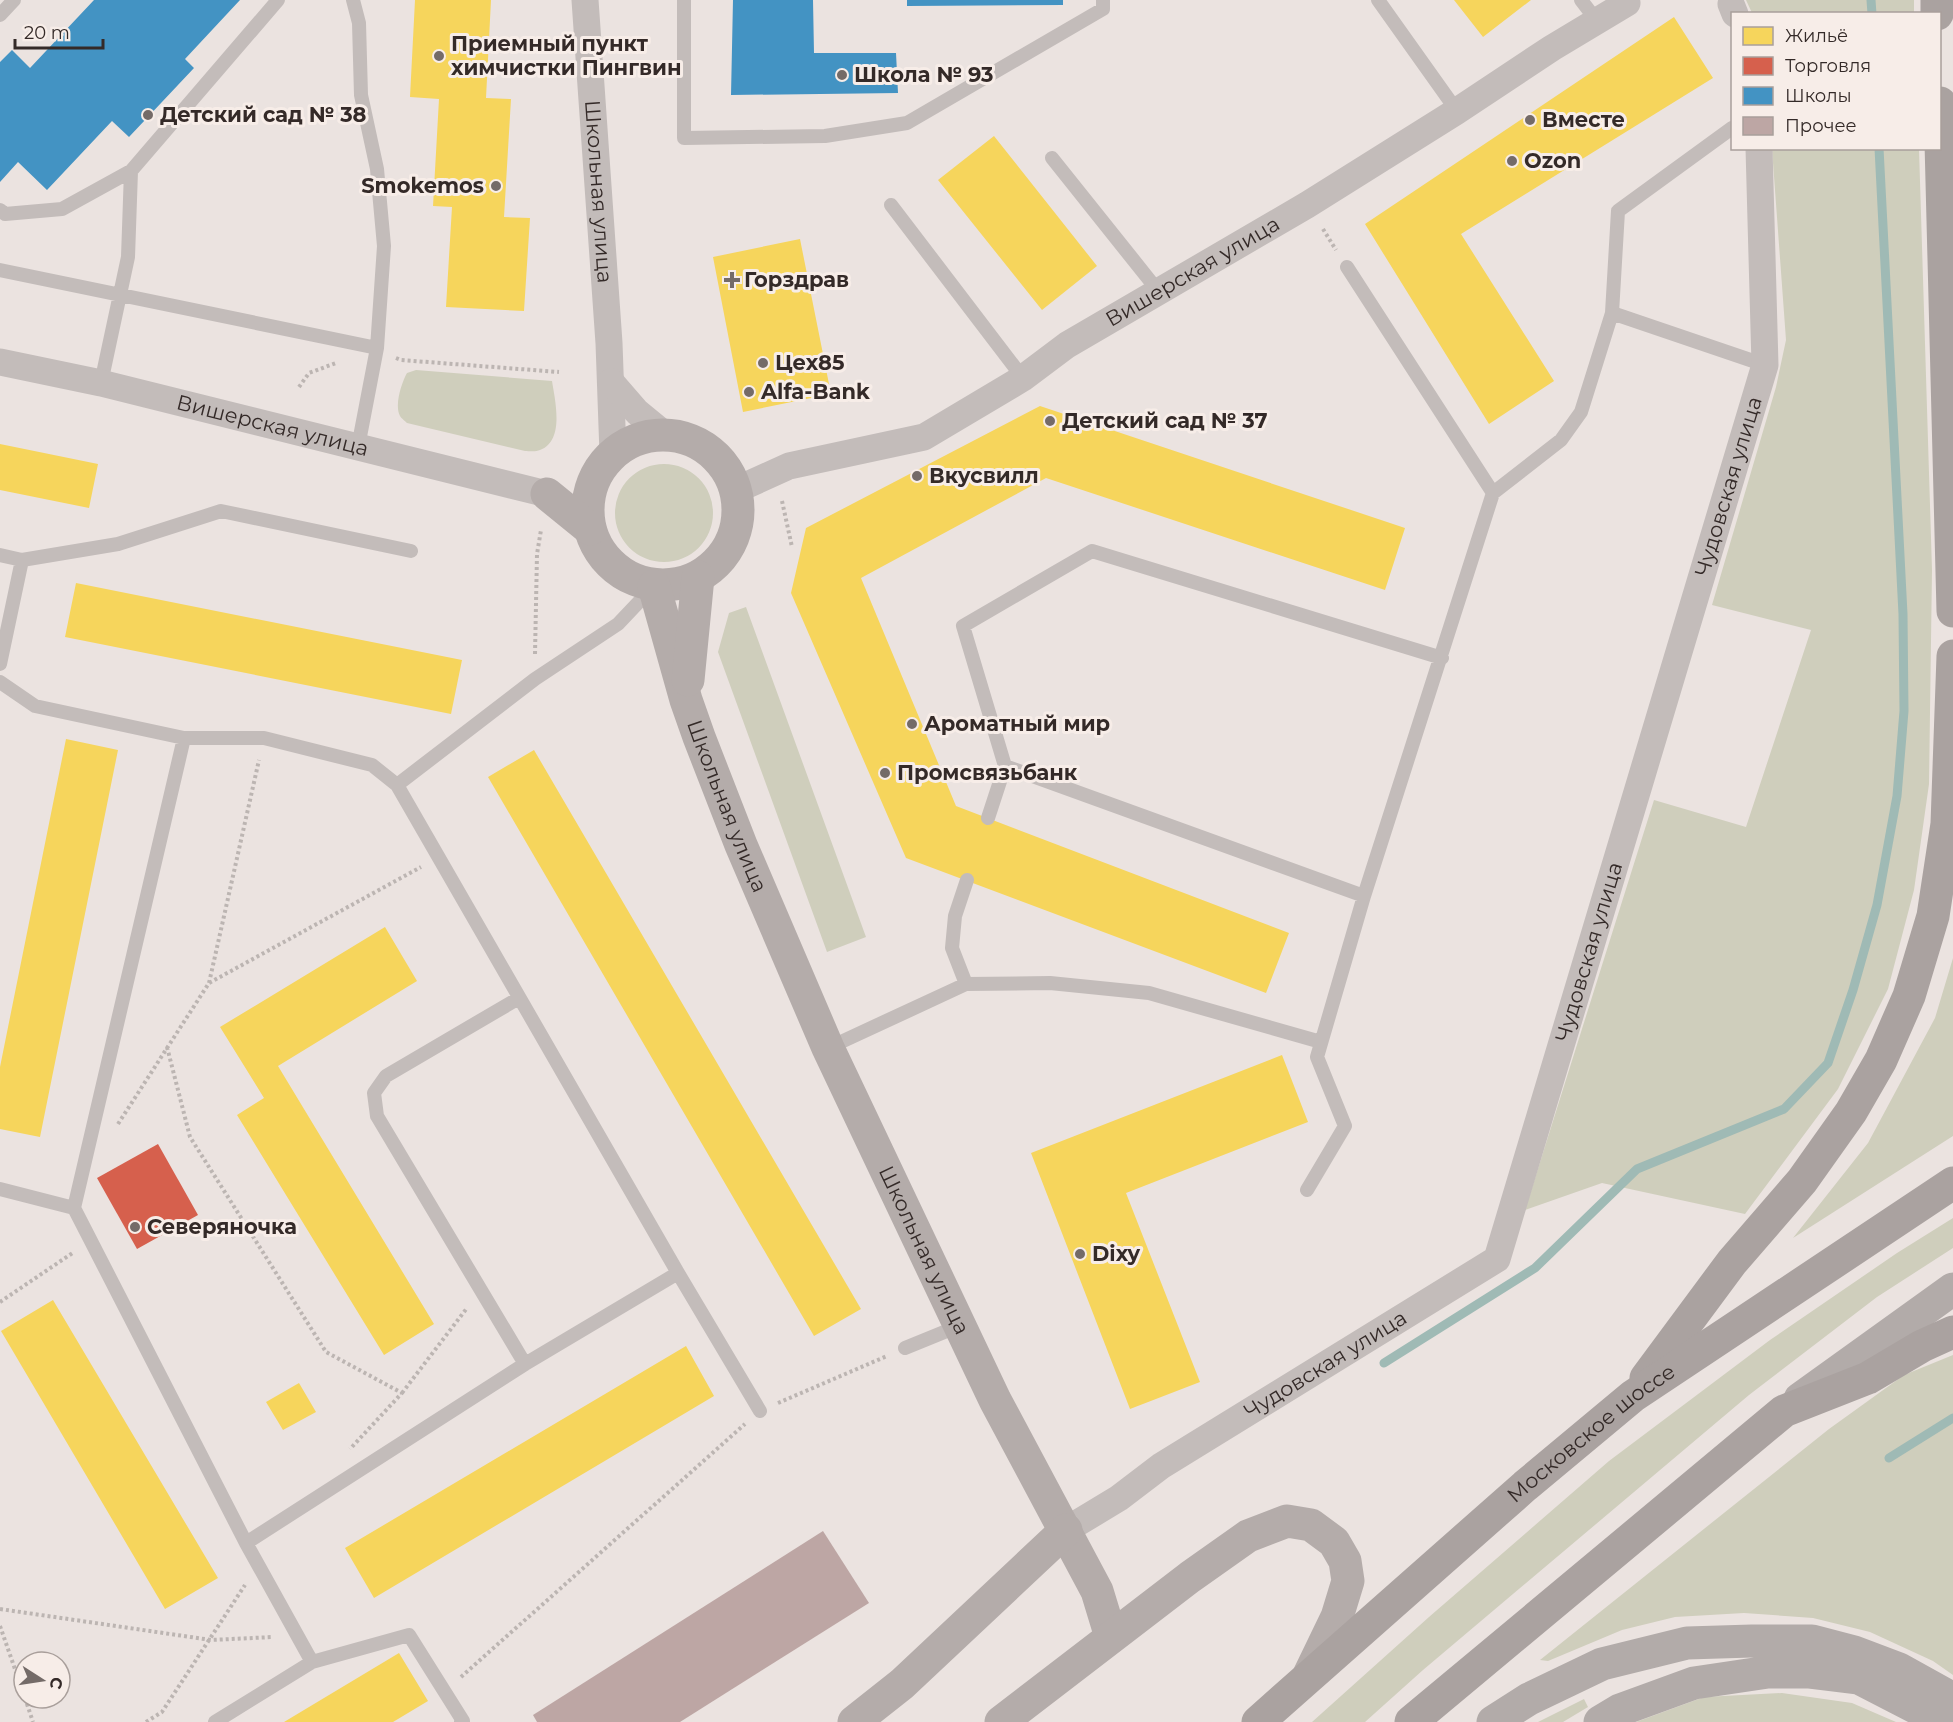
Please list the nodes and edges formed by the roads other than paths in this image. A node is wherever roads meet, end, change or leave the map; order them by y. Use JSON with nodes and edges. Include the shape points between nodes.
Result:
{"nodes":[{"id":1,"x":14,"y":0,"type":"edge"},
{"id":2,"x":278,"y":0,"type":"edge"},
{"id":3,"x":352,"y":0,"type":"edge"},
{"id":4,"x":585,"y":0,"type":"edge"},
{"id":5,"x":684,"y":0,"type":"edge"},
{"id":6,"x":1103,"y":0,"type":"edge"},
{"id":7,"x":1378,"y":0,"type":"edge"},
{"id":8,"x":1627,"y":3,"type":"dead end"},
{"id":9,"x":1589,"y":10,"type":"edge"},
{"id":10,"x":0,"y":15,"type":"edge"},
{"id":11,"x":1457,"y":111,"type":"junction"},
{"id":12,"x":1731,"y":129,"type":"edge"},
{"id":13,"x":1941,"y":142,"type":"edge"},
{"id":14,"x":1759,"y":150,"type":"edge"},
{"id":15,"x":1052,"y":158,"type":"dead end"},
{"id":16,"x":131,"y":171,"type":"junction"},
{"id":17,"x":891,"y":205,"type":"dead end"},
{"id":18,"x":0,"y":210,"type":"edge"},
{"id":19,"x":1347,"y":267,"type":"road end"},
{"id":20,"x":0,"y":270,"type":"edge"},
{"id":21,"x":1159,"y":292,"type":"junction"},
{"id":22,"x":120,"y":295,"type":"junction"},
{"id":23,"x":1612,"y":313,"type":"junction"},
{"id":24,"x":377,"y":348,"type":"junction"},
{"id":25,"x":0,"y":362,"type":"edge"},
{"id":26,"x":1765,"y":365,"type":"junction"},
{"id":27,"x":1023,"y":378,"type":"junction"},
{"id":28,"x":611,"y":382,"type":"junction"},
{"id":29,"x":101,"y":383,"type":"junction"},
{"id":30,"x":665,"y":435,"type":"junction"},
{"id":31,"x":358,"y":447,"type":"junction"},
{"id":32,"x":603,"y":467,"type":"junction"},
{"id":33,"x":736,"y":490,"type":"junction"},
{"id":34,"x":1493,"y":493,"type":"junction"},
{"id":35,"x":547,"y":494,"type":"junction"},
{"id":36,"x":590,"y":529,"type":"junction"},
{"id":37,"x":411,"y":551,"type":"dead end"},
{"id":38,"x":0,"y":555,"type":"edge"},
{"id":39,"x":22,"y":560,"type":"junction"},
{"id":40,"x":698,"y":578,"type":"junction"},
{"id":41,"x":654,"y":586,"type":"junction"},
{"id":42,"x":1953,"y":611,"type":"edge"},
{"id":43,"x":1953,"y":656,"type":"edge"},
{"id":44,"x":1442,"y":658,"type":"junction"},
{"id":45,"x":0,"y":664,"type":"edge"},
{"id":46,"x":0,"y":682,"type":"edge"},
{"id":47,"x":686,"y":700,"type":"junction"},
{"id":48,"x":184,"y":738,"type":"junction"},
{"id":49,"x":1005,"y":766,"type":"junction"},
{"id":50,"x":398,"y":785,"type":"junction"},
{"id":51,"x":988,"y":818,"type":"dead end"},
{"id":52,"x":967,"y":880,"type":"dead end"},
{"id":53,"x":1364,"y":896,"type":"junction"},
{"id":54,"x":966,"y":984,"type":"junction"},
{"id":55,"x":519,"y":998,"type":"junction"},
{"id":56,"x":1321,"y":1042,"type":"junction"},
{"id":57,"x":828,"y":1048,"type":"junction"},
{"id":58,"x":1953,"y":1183,"type":"edge"},
{"id":59,"x":0,"y":1189,"type":"edge"},
{"id":60,"x":1307,"y":1190,"type":"dead end"},
{"id":61,"x":74,"y":1208,"type":"junction"},
{"id":62,"x":678,"y":1273,"type":"junction"},
{"id":63,"x":1953,"y":1289,"type":"edge"},
{"id":64,"x":959,"y":1326,"type":"junction"},
{"id":65,"x":1953,"y":1332,"type":"edge"},
{"id":66,"x":905,"y":1348,"type":"road end"},
{"id":67,"x":525,"y":1364,"type":"junction"},
{"id":68,"x":1633,"y":1396,"type":"junction"},
{"id":69,"x":760,"y":1411,"type":"road end"},
{"id":70,"x":1784,"y":1411,"type":"junction"},
{"id":71,"x":1066,"y":1530,"type":"junction"},
{"id":72,"x":246,"y":1543,"type":"junction"},
{"id":73,"x":1111,"y":1637,"type":"junction"},
{"id":74,"x":312,"y":1662,"type":"junction"},
{"id":75,"x":1309,"y":1675,"type":"junction"},
{"id":76,"x":1953,"y":1699,"type":"edge"},
{"id":77,"x":858,"y":1721,"type":"edge"},
{"id":78,"x":215,"y":1722,"type":"edge"},
{"id":79,"x":461,"y":1722,"type":"edge"},
{"id":80,"x":1000,"y":1722,"type":"edge"},
{"id":81,"x":1258,"y":1722,"type":"edge"},
{"id":82,"x":1411,"y":1722,"type":"edge"},
{"id":83,"x":1493,"y":1722,"type":"edge"},
{"id":84,"x":1600,"y":1722,"type":"edge"},
{"id":85,"x":1944,"y":1722,"type":"edge"}],
"edges":[{"from":1,"to":10,"type":"lane"},
{"from":2,"to":16,"type":"lane"},
{"from":3,"to":24,"type":"lane","via":[[359,23],[361,95],[377,169],[384,246]]},
{"from":4,"to":28,"type":"street","name":"Школьная улица"},
{"from":5,"to":6,"type":"lane","via":[[684,138],[825,136],[907,123],[1103,9]]},
{"from":7,"to":11,"type":"lane"},
{"from":8,"to":9,"type":"street","name":"Вишерская улица"},
{"from":9,"to":11,"type":"street","name":"Вишерская улица","via":[[1552,48]]},
{"from":11,"to":21,"type":"street","name":"Вишерская улица","via":[[1307,206]]},
{"from":12,"to":23,"type":"lane","via":[[1617,211]]},
{"from":13,"to":42,"type":"highway"},
{"from":14,"to":26,"type":"street","name":"Чудовская улица"},
{"from":15,"to":21,"type":"lane"},
{"from":16,"to":18,"type":"lane","via":[[62,209],[5,214]]},
{"from":16,"to":22,"type":"lane","via":[[128,257]]},
{"from":17,"to":27,"type":"lane"},
{"from":19,"to":34,"type":"lane"},
{"from":20,"to":22,"type":"lane"},
{"from":21,"to":27,"type":"street","name":"Вишерская улица","via":[[1067,345]]},
{"from":22,"to":24,"type":"lane"},
{"from":22,"to":29,"type":"lane"},
{"from":23,"to":26,"type":"lane"},
{"from":23,"to":34,"type":"lane","via":[[1581,412],[1561,440]]},
{"from":24,"to":31,"type":"lane"},
{"from":25,"to":29,"type":"street","name":"Вишерская улица"},
{"from":26,"to":71,"type":"street","name":"Чудовская улица","via":[[1497,1259],[1161,1466],[1119,1498]]},
{"from":27,"to":33,"type":"street","name":"Вишерская улица","via":[[924,437],[789,466]]},
{"from":28,"to":30,"type":"street","via":[[637,412]]},
{"from":28,"to":32,"type":"street","name":"Школьная улица"},
{"from":29,"to":31,"type":"street","name":"Вишерская улица"},
{"from":30,"to":32,"type":"street","via":[[628,443]]},
{"from":30,"to":33,"type":"street","via":[[701,445],[728,472]]},
{"from":31,"to":35,"type":"street","name":"Вишерская улица"},
{"from":32,"to":35,"type":"street"},
{"from":32,"to":36,"type":"street","via":[[588,504]]},
{"from":33,"to":40,"type":"street","via":[[737,525],[730,546]]},
{"from":34,"to":44,"type":"lane"},
{"from":35,"to":36,"type":"street","name":"Вишерская улица"},
{"from":36,"to":41,"type":"street","via":[[595,545],[617,571]]},
{"from":37,"to":39,"type":"lane","via":[[221,511],[118,544]]},
{"from":38,"to":39,"type":"lane"},
{"from":39,"to":45,"type":"lane"},
{"from":40,"to":41,"type":"street","via":[[677,585]]},
{"from":40,"to":47,"type":"street","name":"Школьная улица"},
{"from":41,"to":47,"type":"street","name":"Школьная улица"},
{"from":41,"to":50,"type":"lane","via":[[618,624],[535,679]]},
{"from":43,"to":68,"type":"highway","via":[[1947,824],[1933,916],[1900,1017],[1881,1060],[1845,1120],[1802,1181],[1731,1262]]},
{"from":44,"to":49,"type":"lane","via":[[1092,551],[963,626]]},
{"from":44,"to":53,"type":"lane"},
{"from":46,"to":48,"type":"lane","via":[[35,706]]},
{"from":47,"to":57,"type":"street","name":"Школьная улица","via":[[741,845]]},
{"from":48,"to":50,"type":"lane","via":[[264,738],[372,765]]},
{"from":48,"to":61,"type":"lane"},
{"from":49,"to":51,"type":"lane"},
{"from":49,"to":53,"type":"lane"},
{"from":50,"to":55,"type":"lane"},
{"from":52,"to":54,"type":"lane","via":[[955,916],[952,948]]},
{"from":53,"to":56,"type":"lane"},
{"from":54,"to":56,"type":"lane","via":[[1050,983],[1149,993]]},
{"from":54,"to":57,"type":"lane"},
{"from":55,"to":62,"type":"lane"},
{"from":55,"to":67,"type":"lane","via":[[386,1076],[374,1093],[376,1116]]},
{"from":56,"to":60,"type":"lane","via":[[1317,1057],[1345,1126]]},
{"from":57,"to":64,"type":"street","name":"Школьная улица"},
{"from":58,"to":68,"type":"highway","name":"Московское шоссе"},
{"from":59,"to":61,"type":"lane"},
{"from":61,"to":72,"type":"lane"},
{"from":62,"to":67,"type":"lane"},
{"from":62,"to":69,"type":"lane"},
{"from":63,"to":70,"type":"main road"},
{"from":64,"to":66,"type":"lane"},
{"from":64,"to":71,"type":"street","name":"Школьная улица"},
{"from":65,"to":70,"type":"highway","via":[[1868,1378]]},
{"from":67,"to":72,"type":"lane"},
{"from":68,"to":75,"type":"highway","name":"Московское шоссе"},
{"from":70,"to":82,"type":"highway"},
{"from":71,"to":73,"type":"street","name":"Школьная улица","via":[[1097,1591]]},
{"from":71,"to":77,"type":"street"},
{"from":72,"to":74,"type":"lane"},
{"from":73,"to":75,"type":"street","via":[[1248,1536],[1287,1521],[1311,1525],[1334,1542],[1345,1560],[1348,1581],[1337,1617]]},
{"from":73,"to":80,"type":"street"},
{"from":74,"to":78,"type":"lane"},
{"from":74,"to":79,"type":"lane","via":[[409,1635]]},
{"from":75,"to":81,"type":"highway","name":"Московское шоссе"},
{"from":76,"to":83,"type":"main road","via":[[1899,1669],[1812,1641],[1698,1643],[1602,1664],[1529,1699]]},
{"from":84,"to":85,"type":"main road","via":[[1620,1710],[1694,1683],[1768,1672],[1859,1678]]}]}
